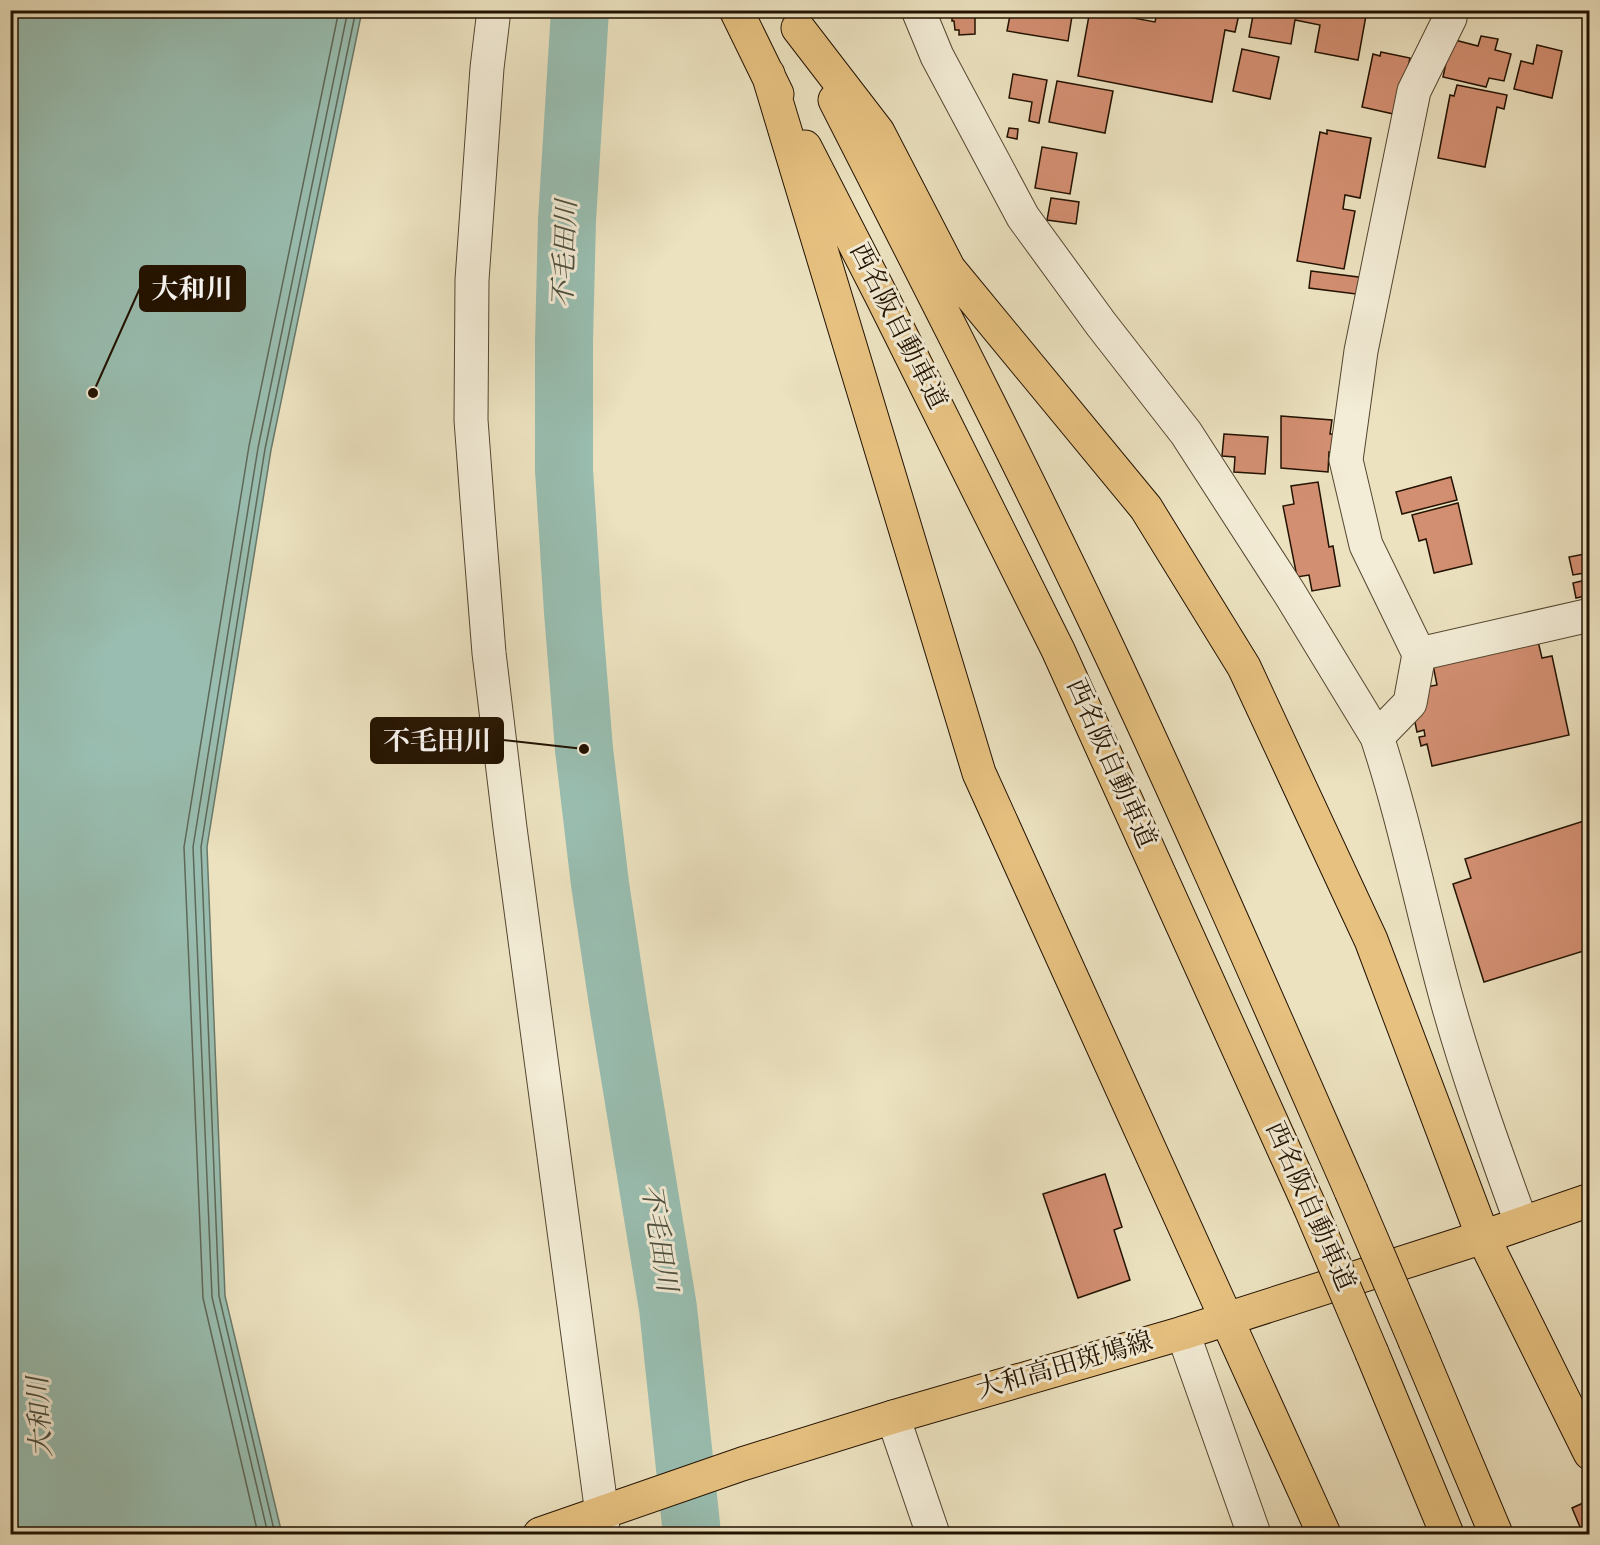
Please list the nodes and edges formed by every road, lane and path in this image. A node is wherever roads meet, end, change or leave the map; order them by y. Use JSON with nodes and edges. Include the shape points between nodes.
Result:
{"nodes":[{"id":1,"x":494,"y":10,"type":"edge"},
{"id":2,"x":736,"y":10,"type":"edge"},
{"id":3,"x":918,"y":10,"type":"edge"},
{"id":4,"x":1451,"y":10,"type":"edge"},
{"id":5,"x":794,"y":19,"type":"edge"},
{"id":6,"x":768,"y":74,"type":"junction"},
{"id":7,"x":1590,"y":615,"type":"edge"},
{"id":8,"x":1419,"y":654,"type":"junction"},
{"id":9,"x":1377,"y":737,"type":"junction"},
{"id":10,"x":1590,"y":1200,"type":"edge"},
{"id":11,"x":1521,"y":1222,"type":"junction"},
{"id":12,"x":1483,"y":1237,"type":"junction"},
{"id":13,"x":1227,"y":1318,"type":"junction"},
{"id":14,"x":1183,"y":1333,"type":"junction"},
{"id":15,"x":894,"y":1417,"type":"junction"},
{"id":16,"x":1590,"y":1453,"type":"edge"},
{"id":17,"x":602,"y":1524,"type":"edge"},
{"id":18,"x":553,"y":1530,"type":"edge"},
{"id":19,"x":933,"y":1534,"type":"edge"},
{"id":20,"x":1254,"y":1534,"type":"edge"},
{"id":21,"x":1324,"y":1534,"type":"edge"},
{"id":22,"x":1447,"y":1534,"type":"edge"},
{"id":23,"x":1496,"y":1534,"type":"edge"}],
"edges":[{"from":1,"to":17,"type":"street","via":[[472,279],[471,420],[489,653]]},
{"from":2,"to":6,"type":"main road","name":"西名阪自動車道"},
{"from":3,"to":9,"type":"street","via":[[937,56],[1023,217],[1186,434]]},
{"from":4,"to":8,"type":"street","via":[[1414,91],[1361,351],[1346,460],[1366,545]]},
{"from":5,"to":12,"type":"main road","via":[[878,132],[949,269],[1146,508],[1244,667],[1371,940]]},
{"from":5,"to":23,"type":"main road","name":"西名阪自動車道","bridge":true,"via":[[1097,626],[1351,1191]]},
{"from":6,"to":13,"type":"main road","via":[[979,773]]},
{"from":6,"to":22,"type":"main road","name":"西名阪自動車道","bridge":true,"via":[[1058,650],[1309,1204]]},
{"from":7,"to":8,"type":"street"},
{"from":8,"to":9,"type":"street","via":[[1410,703]]},
{"from":9,"to":11,"type":"street","via":[[1396,795],[1446,998]]},
{"from":10,"to":11,"type":"main road","name":"大和高田斑鳩線"},
{"from":11,"to":12,"type":"main road","name":"大和高田斑鳩線"},
{"from":12,"to":13,"type":"main road","name":"大和高田斑鳩線"},
{"from":12,"to":16,"type":"main road"},
{"from":13,"to":14,"type":"main road","name":"大和高田斑鳩線"},
{"from":13,"to":21,"type":"main road"},
{"from":14,"to":15,"type":"main road","name":"大和高田斑鳩線"},
{"from":14,"to":20,"type":"street"},
{"from":15,"to":17,"type":"main road","name":"大和高田斑鳩線","via":[[640,1500]]},
{"from":15,"to":19,"type":"street"},
{"from":17,"to":18,"type":"main road","name":"大和高田斑鳩線"}]}
